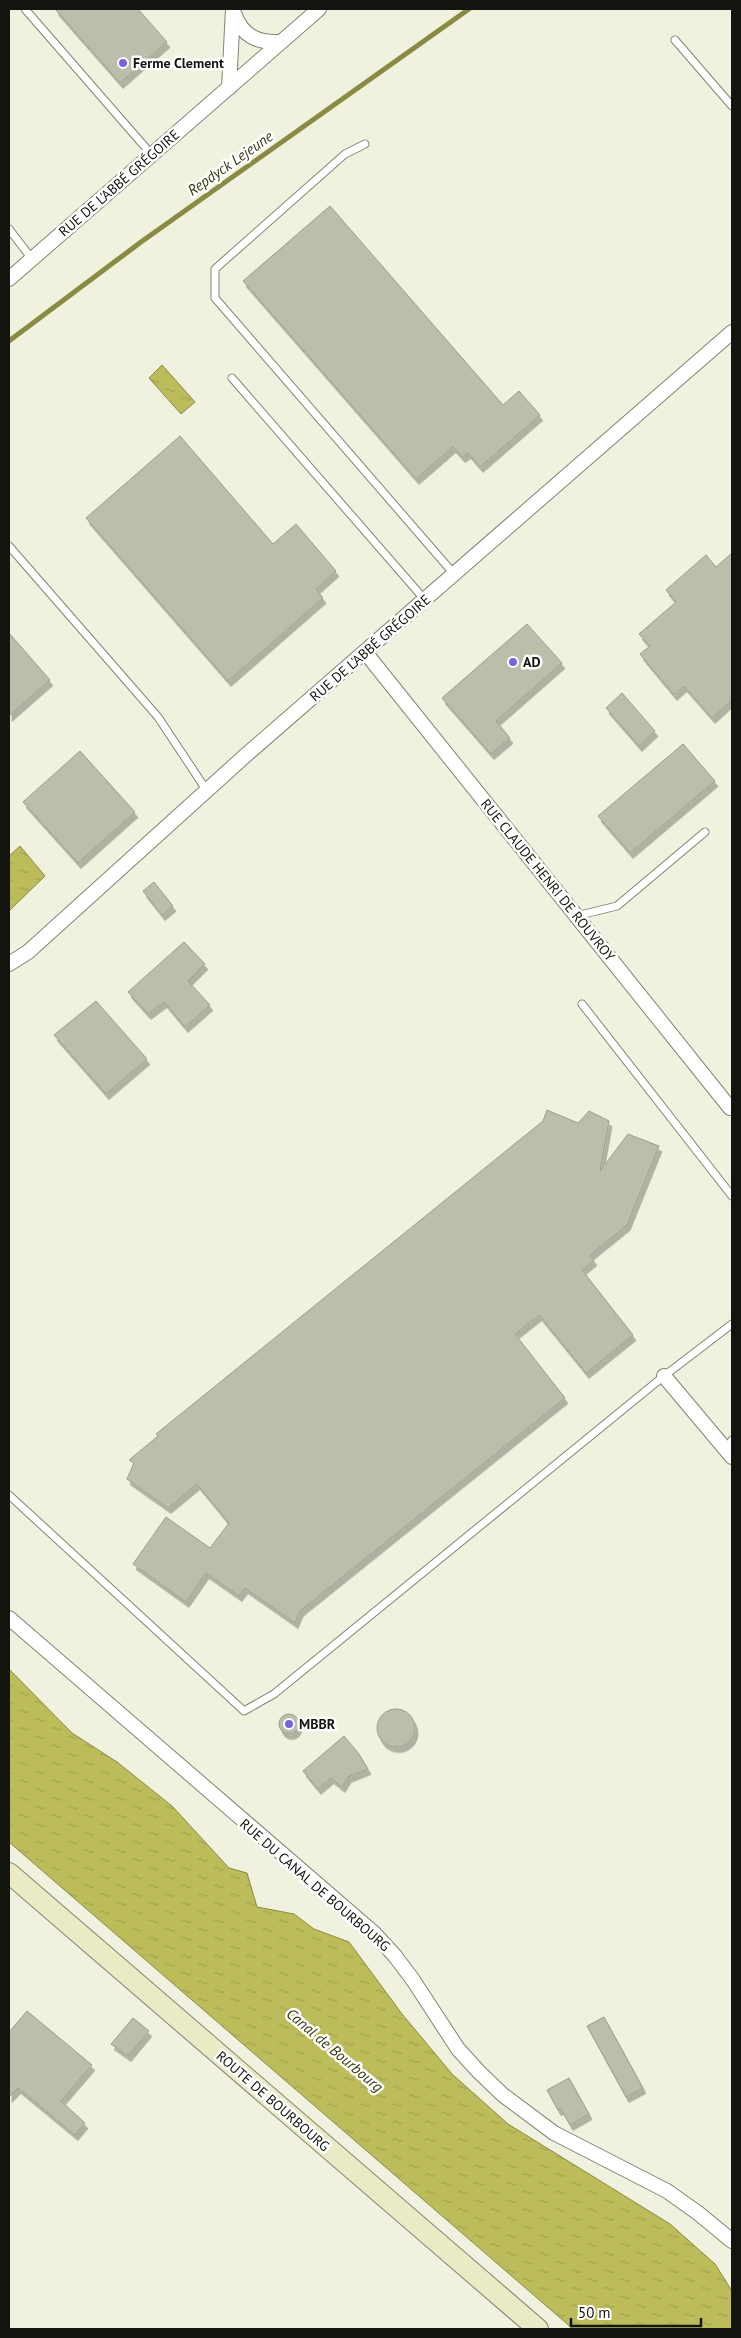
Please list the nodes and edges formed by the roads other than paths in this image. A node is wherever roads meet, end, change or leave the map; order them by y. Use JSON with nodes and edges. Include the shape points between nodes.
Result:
{"nodes":[{"id":1,"x":25,"y":9,"type":"edge"},
{"id":2,"x":233,"y":9,"type":"edge"},
{"id":3,"x":319,"y":9,"type":"edge"},
{"id":4,"x":675,"y":40,"type":"dead end"},
{"id":5,"x":281,"y":42,"type":"junction"},
{"id":6,"x":229,"y":88,"type":"junction"},
{"id":7,"x":732,"y":106,"type":"edge"},
{"id":8,"x":364,"y":144,"type":"dead end"},
{"id":9,"x":152,"y":155,"type":"junction"},
{"id":10,"x":9,"y":229,"type":"edge"},
{"id":11,"x":32,"y":259,"type":"junction"},
{"id":12,"x":9,"y":279,"type":"edge"},
{"id":13,"x":732,"y":332,"type":"edge"},
{"id":14,"x":232,"y":378,"type":"dead end"},
{"id":15,"x":9,"y":546,"type":"edge"},
{"id":16,"x":454,"y":574,"type":"junction"},
{"id":17,"x":426,"y":600,"type":"junction"},
{"id":18,"x":365,"y":652,"type":"junction"},
{"id":19,"x":207,"y":790,"type":"junction"},
{"id":20,"x":705,"y":832,"type":"dead end"},
{"id":21,"x":576,"y":916,"type":"junction"},
{"id":22,"x":9,"y":964,"type":"edge"},
{"id":23,"x":582,"y":1004,"type":"dead end"},
{"id":24,"x":730,"y":1108,"type":"dead end"},
{"id":25,"x":732,"y":1196,"type":"edge"},
{"id":26,"x":732,"y":1324,"type":"edge"},
{"id":27,"x":664,"y":1376,"type":"junction"},
{"id":28,"x":730,"y":1449,"type":"edge"},
{"id":29,"x":9,"y":1495,"type":"edge"},
{"id":30,"x":9,"y":1618,"type":"edge"},
{"id":31,"x":9,"y":1873,"type":"edge"},
{"id":32,"x":732,"y":2241,"type":"edge"},
{"id":33,"x":538,"y":2329,"type":"edge"}],
"edges":[{"from":1,"to":9,"type":"lane"},
{"from":2,"to":5,"type":"street","via":[[241,29],[250,37],[264,42]]},
{"from":2,"to":6,"type":"street"},
{"from":3,"to":5,"type":"street","name":"RUE DE L'ABBÉ GRÉGOIRE"},
{"from":4,"to":7,"type":"lane"},
{"from":5,"to":6,"type":"street","name":"RUE DE L'ABBÉ GRÉGOIRE"},
{"from":6,"to":9,"type":"street","name":"RUE DE L'ABBÉ GRÉGOIRE"},
{"from":8,"to":16,"type":"lane","via":[[345,154],[215,269],[215,298]]},
{"from":9,"to":11,"type":"street","name":"RUE DE L'ABBÉ GRÉGOIRE"},
{"from":10,"to":11,"type":"lane"},
{"from":11,"to":12,"type":"street","name":"RUE DE L'ABBÉ GRÉGOIRE"},
{"from":13,"to":16,"type":"street","name":"RUE DE L'ABBÉ GRÉGOIRE"},
{"from":14,"to":17,"type":"lane"},
{"from":15,"to":19,"type":"lane","via":[[158,717]]},
{"from":16,"to":17,"type":"street","name":"RUE DE L'ABBÉ GRÉGOIRE"},
{"from":17,"to":18,"type":"street","name":"RUE DE L'ABBÉ GRÉGOIRE"},
{"from":18,"to":19,"type":"street","name":"RUE DE L'ABBÉ GRÉGOIRE"},
{"from":18,"to":21,"type":"street","name":"RUE CLAUDE HENRI DE ROUVROY"},
{"from":19,"to":22,"type":"street","name":"RUE DE L'ABBÉ GRÉGOIRE","via":[[28,952]]},
{"from":20,"to":21,"type":"lane","via":[[617,906]]},
{"from":21,"to":24,"type":"street","name":"RUE CLAUDE HENRI DE ROUVROY"},
{"from":23,"to":25,"type":"lane"},
{"from":26,"to":27,"type":"lane"},
{"from":27,"to":28,"type":"street"},
{"from":27,"to":29,"type":"lane","via":[[274,1694],[244,1711]]},
{"from":30,"to":32,"type":"street","name":"RUE DU CANAL DE BOURBOURG","via":[[374,1933],[413,1980],[458,2049],[503,2095],[554,2132],[672,2194]]},
{"from":31,"to":33,"type":"main road","name":"ROUTE DE BOURBOURG"}]}
